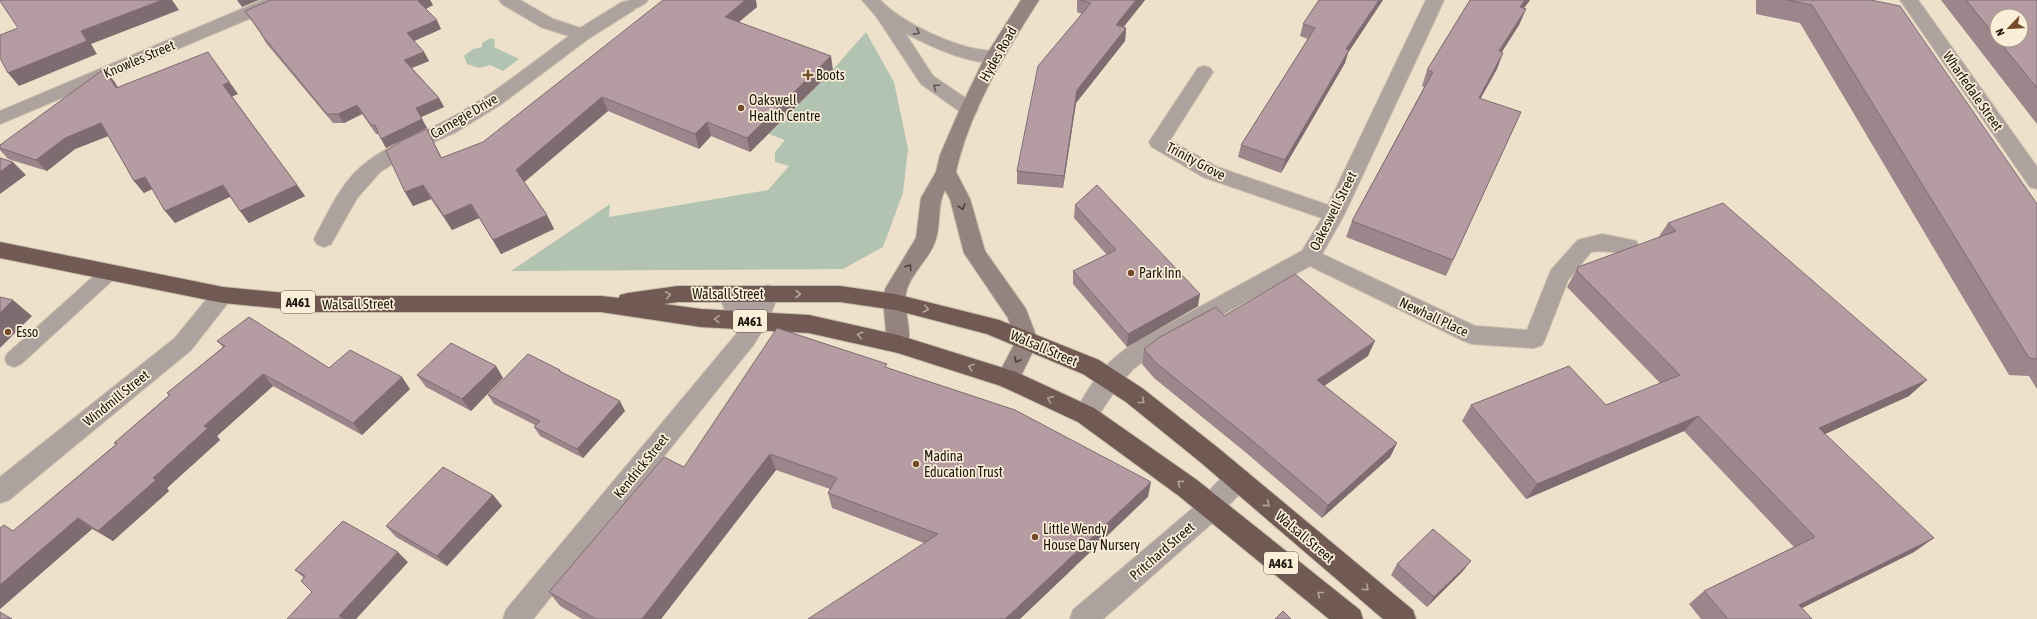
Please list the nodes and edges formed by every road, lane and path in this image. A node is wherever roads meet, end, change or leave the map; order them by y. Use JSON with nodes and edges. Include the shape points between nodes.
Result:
{"nodes":[{"id":1,"x":278,"y":0,"type":"edge"},
{"id":2,"x":508,"y":0,"type":"edge"},
{"id":3,"x":871,"y":0,"type":"edge"},
{"id":4,"x":1030,"y":0,"type":"edge"},
{"id":5,"x":1435,"y":0,"type":"edge"},
{"id":6,"x":1909,"y":0,"type":"edge"},
{"id":7,"x":634,"y":3,"type":"edge"},
{"id":8,"x":883,"y":13,"type":"junction"},
{"id":9,"x":582,"y":35,"type":"junction"},
{"id":10,"x":994,"y":57,"type":"junction"},
{"id":11,"x":1204,"y":72,"type":"dead end"},
{"id":12,"x":969,"y":109,"type":"junction"},
{"id":13,"x":0,"y":118,"type":"edge"},
{"id":14,"x":946,"y":172,"type":"junction"},
{"id":15,"x":2037,"y":182,"type":"edge"},
{"id":16,"x":1334,"y":215,"type":"junction"},
{"id":17,"x":324,"y":239,"type":"dead end"},
{"id":18,"x":1629,"y":246,"type":"dead end"},
{"id":19,"x":0,"y":250,"type":"edge"},
{"id":20,"x":1309,"y":257,"type":"junction"},
{"id":21,"x":110,"y":272,"type":"junction"},
{"id":22,"x":729,"y":294,"type":"joint"},
{"id":23,"x":222,"y":295,"type":"junction"},
{"id":24,"x":895,"y":302,"type":"junction"},
{"id":25,"x":601,"y":304,"type":"junction"},
{"id":26,"x":762,"y":308,"type":"junction"},
{"id":27,"x":1027,"y":341,"type":"junction"},
{"id":28,"x":898,"y":344,"type":"junction"},
{"id":29,"x":14,"y":359,"type":"dead end"},
{"id":30,"x":1008,"y":379,"type":"junction"},
{"id":31,"x":1110,"y":379,"type":"junction"},
{"id":32,"x":1086,"y":415,"type":"junction"},
{"id":33,"x":1237,"y":479,"type":"junction"},
{"id":34,"x":0,"y":492,"type":"edge"},
{"id":35,"x":1211,"y":506,"type":"junction"},
{"id":36,"x":516,"y":619,"type":"edge"},
{"id":37,"x":1083,"y":619,"type":"edge"},
{"id":38,"x":1350,"y":619,"type":"edge"},
{"id":39,"x":1403,"y":619,"type":"edge"}],
"edges":[{"from":1,"to":13,"type":"street","name":"Knowles Street"},
{"from":2,"to":9,"type":"street","via":[[547,23]]},
{"from":3,"to":8,"type":"street"},
{"from":4,"to":10,"type":"street","name":"Hydes Road"},
{"from":5,"to":16,"type":"street","name":"Oakeswell Street"},
{"from":6,"to":15,"type":"street","name":"Wharfedale Street"},
{"from":7,"to":9,"type":"street","name":"Carnegie Drive"},
{"from":8,"to":10,"type":"street","one_way":true,"via":[[942,45],[975,55]]},
{"from":12,"to":8,"type":"street","one_way":true,"via":[[927,80]]},
{"from":9,"to":17,"type":"street","name":"Carnegie Drive","via":[[493,101],[373,167],[350,192]]},
{"from":10,"to":12,"type":"street","name":"Hydes Road"},
{"from":11,"to":16,"type":"street","name":"Trinity Grove","via":[[1159,142],[1210,172]]},
{"from":12,"to":14,"type":"street","name":"Hydes Road","via":[[950,154]]},
{"from":24,"to":14,"type":"street","name":"Hydes Road","one_way":true,"via":[[896,290],[926,239],[931,198]]},
{"from":14,"to":27,"type":"street","one_way":true,"via":[[960,199],[975,254],[1018,315]]},
{"from":16,"to":20,"type":"street","name":"Oakeswell Street"},
{"from":18,"to":20,"type":"street","name":"Newhall Place","via":[[1602,242],[1585,245],[1559,276],[1534,339],[1472,335]]},
{"from":19,"to":21,"type":"highway","name":"Walsall Street","number":"A461"},
{"from":20,"to":31,"type":"street","name":"Oakeswell Street","via":[[1149,345],[1125,362]]},
{"from":21,"to":23,"type":"highway","name":"Walsall Street","number":"A461"},
{"from":21,"to":29,"type":"lane"},
{"from":25,"to":22,"type":"highway","name":"Walsall Street","one_way":true,"via":[[678,294]]},
{"from":22,"to":26,"type":"street","via":[[734,306]]},
{"from":23,"to":25,"type":"highway","name":"Walsall Street","number":"A461","via":[[317,304]]},
{"from":23,"to":34,"type":"street","name":"Windmill Street","via":[[183,344]]},
{"from":26,"to":24,"type":"highway","name":"Walsall Street","one_way":true,"via":[[840,294]]},
{"from":24,"to":27,"type":"highway","name":"Walsall Street","one_way":true,"via":[[991,326]]},
{"from":24,"to":28,"type":"street","name":"Hydes Road"},
{"from":26,"to":25,"type":"highway","name":"Walsall Street","number":"A461","one_way":true,"via":[[701,318]]},
{"from":28,"to":26,"type":"highway","name":"Walsall Street","number":"A461","one_way":true,"via":[[809,324]]},
{"from":26,"to":36,"type":"street","name":"Kendrick Street","via":[[735,352]]},
{"from":27,"to":30,"type":"street","one_way":true},
{"from":27,"to":31,"type":"highway","name":"Walsall Street","via":[[1091,368]]},
{"from":30,"to":28,"type":"highway","name":"Walsall Street","number":"A461","one_way":true},
{"from":32,"to":30,"type":"highway","name":"Walsall Street","number":"A461","one_way":true},
{"from":31,"to":32,"type":"street","name":"Oakeswell Street"},
{"from":31,"to":33,"type":"highway","name":"Walsall Street","one_way":true,"via":[[1134,395]]},
{"from":35,"to":32,"type":"highway","name":"Walsall Street","number":"A461","one_way":true},
{"from":33,"to":35,"type":"street","name":"Pritchard Street"},
{"from":33,"to":39,"type":"highway","name":"Walsall Street","one_way":true},
{"from":35,"to":37,"type":"street","name":"Pritchard Street"},
{"from":38,"to":35,"type":"highway","name":"Walsall Street","number":"A461","one_way":true}]}
